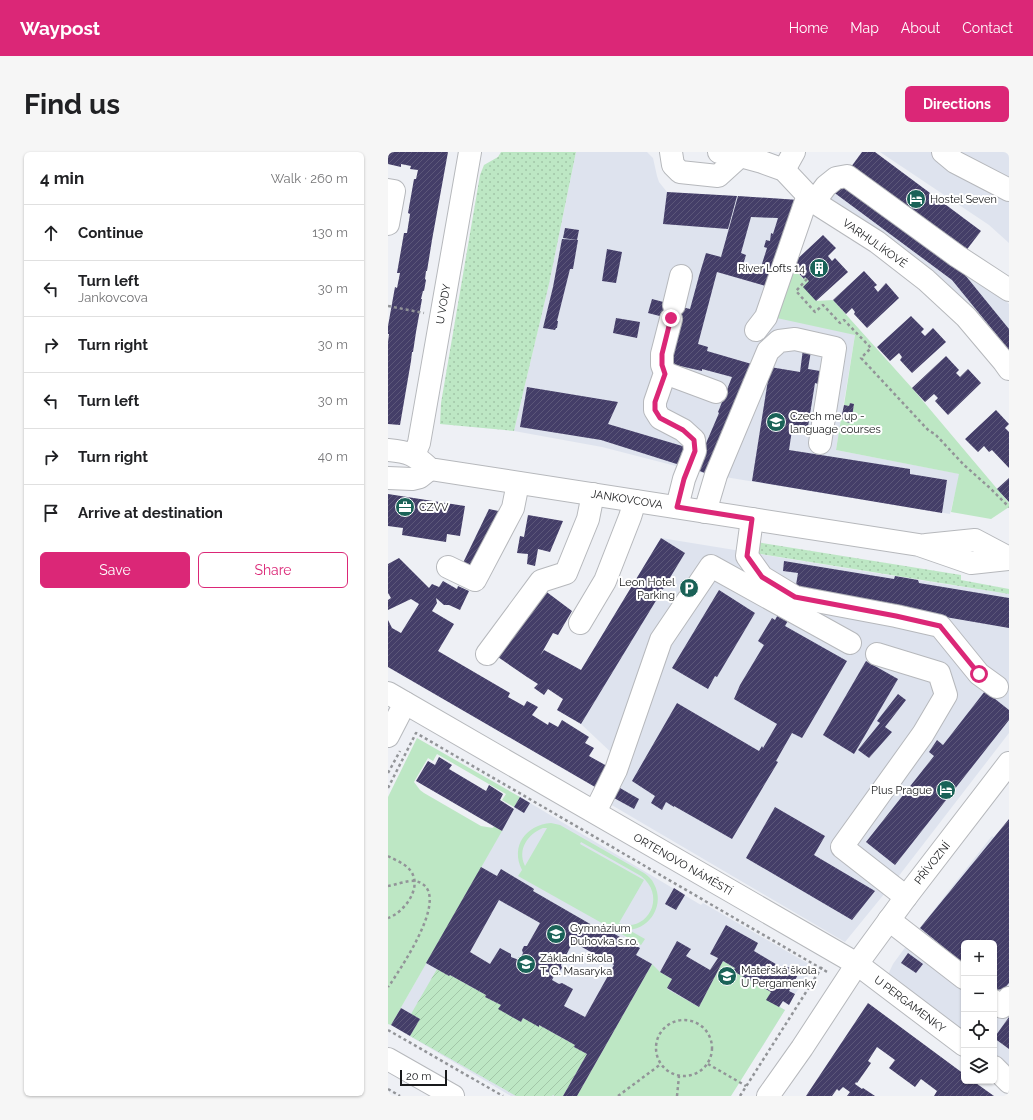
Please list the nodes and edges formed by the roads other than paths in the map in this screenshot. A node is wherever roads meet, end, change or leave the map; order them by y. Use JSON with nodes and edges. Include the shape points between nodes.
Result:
{"nodes":[{"id":1,"x":470,"y":152,"type":"edge"},
{"id":2,"x":671,"y":152,"type":"edge"},
{"id":3,"x":719,"y":152,"type":"edge"},
{"id":4,"x":943,"y":152,"type":"edge"},
{"id":5,"x":740,"y":156,"type":"junction"},
{"id":6,"x":789,"y":161,"type":"edge"},
{"id":7,"x":388,"y":190,"type":"edge"},
{"id":8,"x":1009,"y":190,"type":"edge"},
{"id":9,"x":811,"y":198,"type":"junction"},
{"id":10,"x":388,"y":224,"type":"edge"},
{"id":11,"x":681,"y":276,"type":"dead end"},
{"id":12,"x":1009,"y":290,"type":"edge"},
{"id":13,"x":756,"y":330,"type":"dead end"},
{"id":14,"x":1009,"y":369,"type":"edge"},
{"id":15,"x":665,"y":374,"type":"junction"},
{"id":16,"x":716,"y":392,"type":"dead end"},
{"id":17,"x":820,"y":442,"type":"dead end"},
{"id":18,"x":388,"y":450,"type":"edge"},
{"id":19,"x":414,"y":455,"type":"junction"},
{"id":20,"x":430,"y":469,"type":"junction"},
{"id":21,"x":388,"y":478,"type":"edge"},
{"id":22,"x":518,"y":482,"type":"junction"},
{"id":23,"x":593,"y":494,"type":"junction"},
{"id":24,"x":635,"y":501,"type":"junction"},
{"id":25,"x":677,"y":507,"type":"junction"},
{"id":26,"x":705,"y":512,"type":"junction"},
{"id":27,"x":752,"y":519,"type":"junction"},
{"id":28,"x":1009,"y":558,"type":"edge"},
{"id":29,"x":448,"y":566,"type":"dead end"},
{"id":30,"x":580,"y":623,"type":"dead end"},
{"id":31,"x":850,"y":643,"type":"dead end"},
{"id":32,"x":487,"y":654,"type":"dead end"},
{"id":33,"x":877,"y":654,"type":"dead end"},
{"id":34,"x":997,"y":687,"type":"dead end"},
{"id":35,"x":397,"y":698,"type":"edge"},
{"id":36,"x":388,"y":736,"type":"edge"},
{"id":37,"x":1009,"y":763,"type":"edge"},
{"id":38,"x":595,"y":812,"type":"junction"},
{"id":39,"x":906,"y":897,"type":"junction"},
{"id":40,"x":889,"y":920,"type":"junction"},
{"id":41,"x":857,"y":964,"type":"junction"},
{"id":42,"x":961,"y":976,"type":"edge"},
{"id":43,"x":1009,"y":998,"type":"edge"},
{"id":44,"x":997,"y":1003,"type":"edge"},
{"id":45,"x":961,"y":1043,"type":"edge"},
{"id":46,"x":388,"y":1059,"type":"edge"},
{"id":47,"x":997,"y":1070,"type":"edge"},
{"id":48,"x":1009,"y":1082,"type":"edge"},
{"id":49,"x":453,"y":1096,"type":"edge"},
{"id":50,"x":768,"y":1096,"type":"edge"}],
"edges":[{"from":1,"to":19,"type":"street","name":"U VODY","via":[[419,443]]},
{"from":2,"to":5,"type":"street","via":[[673,165],[680,172],[718,176]]},
{"from":3,"to":5,"type":"street","name":"VARHULÍKOVÉ"},
{"from":4,"to":8,"type":"street","via":[[955,162]]},
{"from":5,"to":6,"type":"street","name":"VARHULÍKOVÉ","via":[[762,162]]},
{"from":6,"to":9,"type":"street","name":"VARHULÍKOVÉ"},
{"from":7,"to":10,"type":"street","via":[[394,191]]},
{"from":9,"to":12,"type":"street","via":[[836,178],[847,176],[957,256]]},
{"from":9,"to":13,"type":"street","via":[[766,317]]},
{"from":9,"to":14,"type":"street","name":"VARHULÍKOVÉ","via":[[877,242],[926,280],[966,317]]},
{"from":11,"to":15,"type":"street","via":[[662,354]]},
{"from":15,"to":16,"type":"street"},
{"from":15,"to":25,"type":"street","via":[[655,402],[655,410],[660,418],[683,430],[694,440],[695,451]]},
{"from":17,"to":26,"type":"street","via":[[835,348],[795,340],[779,341],[768,352],[716,475]]},
{"from":18,"to":19,"type":"street"},
{"from":19,"to":20,"type":"street"},
{"from":20,"to":21,"type":"street","via":[[420,477],[412,479]]},
{"from":20,"to":22,"type":"street","name":"JANKOVCOVA"},
{"from":22,"to":23,"type":"street","name":"JANKOVCOVA"},
{"from":22,"to":29,"type":"street","via":[[514,508],[476,580]]},
{"from":23,"to":24,"type":"street","name":"JANKOVCOVA"},
{"from":23,"to":32,"type":"street","via":[[588,519],[566,572],[541,581]]},
{"from":24,"to":25,"type":"street","name":"JANKOVCOVA"},
{"from":24,"to":30,"type":"street","via":[[605,581]]},
{"from":25,"to":26,"type":"street","name":"JANKOVCOVA"},
{"from":26,"to":27,"type":"street","name":"JANKOVCOVA"},
{"from":27,"to":28,"type":"street","name":"JANKOVCOVA","via":[[919,545],[975,540]]},
{"from":27,"to":34,"type":"street","via":[[747,556],[762,577],[795,597],[940,626],[979,674]]},
{"from":31,"to":38,"type":"street","via":[[711,566],[661,640],[616,770]]},
{"from":33,"to":39,"type":"street","via":[[939,673],[946,695],[923,734],[842,847]]},
{"from":35,"to":36,"type":"street","name":"ORTENOVO NÁMĚSTÍ"},
{"from":35,"to":38,"type":"street","name":"ORTENOVO NÁMĚSTÍ"},
{"from":37,"to":39,"type":"street","name":"PŘÍVOZNÍ"},
{"from":38,"to":41,"type":"street","name":"ORTENOVO NÁMĚSTÍ"},
{"from":39,"to":40,"type":"street","name":"PŘÍVOZNÍ"},
{"from":40,"to":41,"type":"street","name":"PŘÍVOZNÍ"},
{"from":40,"to":42,"type":"street"},
{"from":41,"to":45,"type":"street","name":"U PERGAMENKY"},
{"from":41,"to":50,"type":"street"},
{"from":43,"to":44,"type":"street","via":[[1002,1007]]},
{"from":46,"to":49,"type":"street"},
{"from":47,"to":48,"type":"street"}]}
